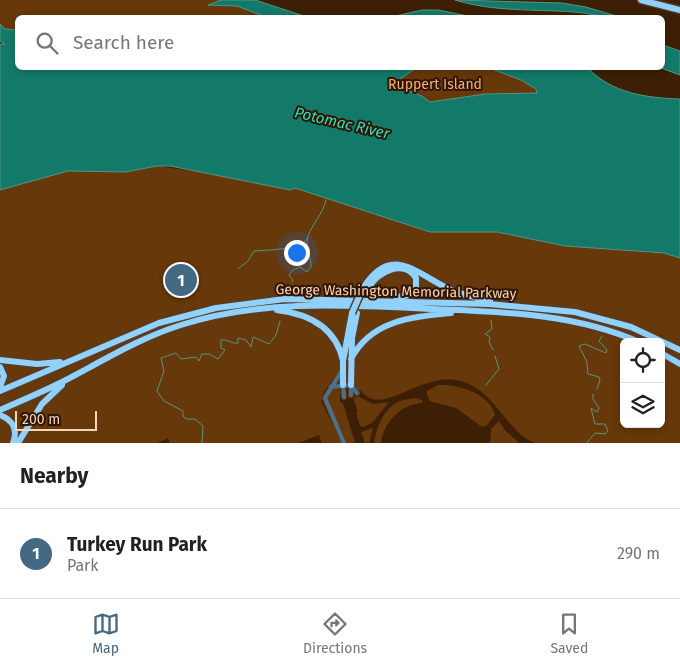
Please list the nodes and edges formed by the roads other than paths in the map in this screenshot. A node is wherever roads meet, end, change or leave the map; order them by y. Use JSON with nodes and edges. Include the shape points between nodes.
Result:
{"nodes":[{"id":1,"x":641,"y":0,"type":"edge"},
{"id":2,"x":680,"y":10,"type":"edge"},
{"id":3,"x":364,"y":290,"type":"junction"},
{"id":4,"x":367,"y":300,"type":"junction"},
{"id":5,"x":498,"y":304,"type":"junction"},
{"id":6,"x":261,"y":308,"type":"junction"},
{"id":7,"x":481,"y":311,"type":"junction"},
{"id":8,"x":354,"y":313,"type":"junction"},
{"id":9,"x":629,"y":338,"type":"edge"},
{"id":10,"x":680,"y":350,"type":"edge"},
{"id":11,"x":665,"y":355,"type":"edge"},
{"id":12,"x":351,"y":359,"type":"junction"},
{"id":13,"x":0,"y":360,"type":"edge"},
{"id":14,"x":67,"y":361,"type":"junction"},
{"id":15,"x":343,"y":361,"type":"junction"},
{"id":16,"x":680,"y":364,"type":"edge"},
{"id":17,"x":0,"y":368,"type":"edge"},
{"id":18,"x":342,"y":371,"type":"junction"},
{"id":19,"x":81,"y":372,"type":"junction"},
{"id":20,"x":343,"y":385,"type":"junction"},
{"id":21,"x":351,"y":385,"type":"junction"},
{"id":22,"x":0,"y":387,"type":"edge"},
{"id":23,"x":330,"y":388,"type":"junction"},
{"id":24,"x":0,"y":391,"type":"edge"},
{"id":25,"x":357,"y":393,"type":"dead end"},
{"id":26,"x":351,"y":395,"type":"dead end"},
{"id":27,"x":344,"y":397,"type":"dead end"},
{"id":28,"x":0,"y":410,"type":"edge"},
{"id":29,"x":0,"y":415,"type":"edge"},
{"id":30,"x":13,"y":443,"type":"edge"},
{"id":31,"x":18,"y":443,"type":"edge"},
{"id":32,"x":344,"y":443,"type":"edge"}],
"edges":[{"from":1,"to":2,"type":"highway"},
{"from":3,"to":4,"type":"highway","via":[[376,278],[392,270],[410,271],[416,282],[414,291],[408,296]]},
{"from":3,"to":5,"type":"highway","via":[[378,270],[397,264],[411,267],[456,292]]},
{"from":3,"to":8,"type":"highway"},
{"from":4,"to":5,"type":"highway","name":"George Washington Memorial Parkway"},
{"from":4,"to":14,"type":"highway","name":"George Washington Memorial Parkway","via":[[286,299],[216,308],[153,325]]},
{"from":5,"to":10,"type":"highway","name":"George Washington Memorial Parkway","via":[[596,316],[631,327]]},
{"from":6,"to":7,"type":"highway","name":"George Washington Memorial Parkway","via":[[344,306]]},
{"from":6,"to":15,"type":"highway","via":[[293,312],[317,322],[337,341]]},
{"from":6,"to":19,"type":"highway","name":"George Washington Memorial Parkway","via":[[169,329]]},
{"from":7,"to":9,"type":"highway","name":"George Washington Memorial Parkway","via":[[573,320]]},
{"from":7,"to":12,"type":"highway","via":[[432,315],[391,323],[364,340]]},
{"from":8,"to":12,"type":"highway"},
{"from":8,"to":15,"type":"highway"},
{"from":11,"to":16,"type":"highway"},
{"from":12,"to":21,"type":"highway"},
{"from":13,"to":14,"type":"highway","via":[[37,364]]},
{"from":14,"to":24,"type":"highway","name":"George Washington Memorial Parkway"},
{"from":15,"to":18,"type":"highway"},
{"from":17,"to":22,"type":"highway","via":[[4,376]]},
{"from":18,"to":20,"type":"highway"},
{"from":18,"to":23,"type":"street"},
{"from":19,"to":28,"type":"highway","name":"George Washington Memorial Parkway"},
{"from":19,"to":31,"type":"highway","via":[[46,399]]},
{"from":20,"to":21,"type":"street"},
{"from":20,"to":23,"type":"street"},
{"from":20,"to":27,"type":"street"},
{"from":21,"to":25,"type":"street"},
{"from":21,"to":26,"type":"street"},
{"from":23,"to":32,"type":"street","via":[[325,396],[326,402]]},
{"from":29,"to":30,"type":"highway","via":[[14,427]]}]}
